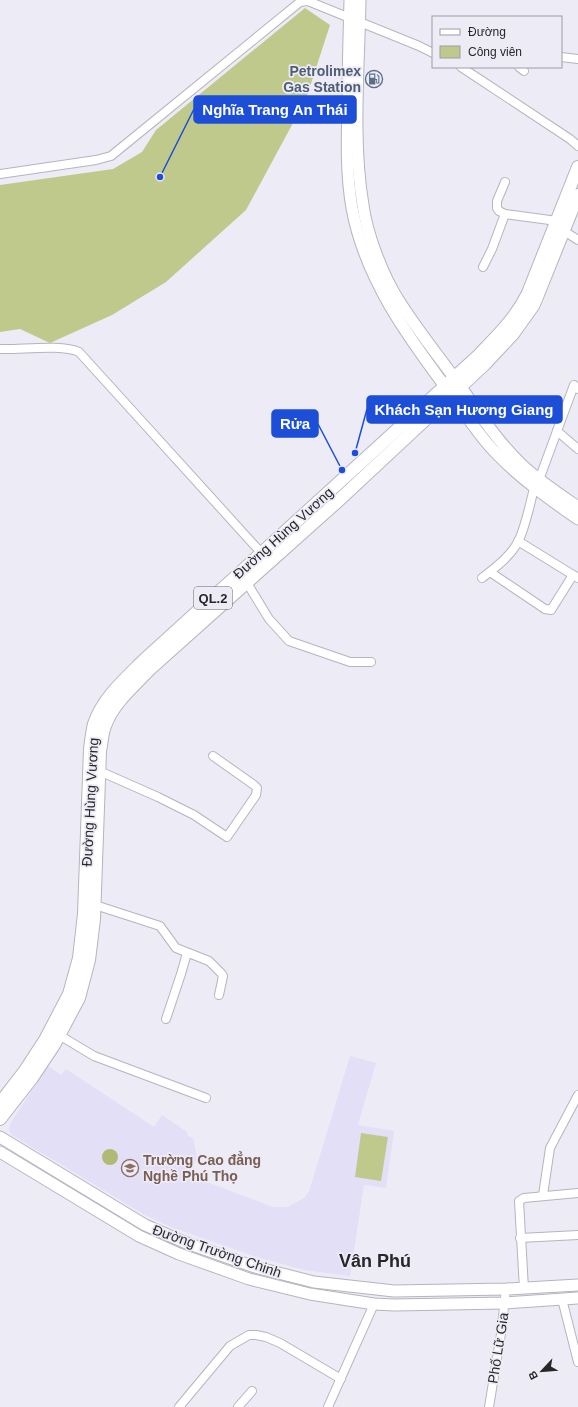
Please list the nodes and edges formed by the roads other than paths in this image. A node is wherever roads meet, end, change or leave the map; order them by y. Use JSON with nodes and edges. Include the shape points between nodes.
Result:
{"nodes":[{"id":1,"x":350,"y":0,"type":"edge"},
{"id":2,"x":360,"y":0,"type":"edge"},
{"id":3,"x":308,"y":1,"type":"edge"},
{"id":4,"x":354,"y":20,"type":"junction"},
{"id":5,"x":432,"y":53,"type":"edge"},
{"id":6,"x":562,"y":57,"type":"edge"},
{"id":7,"x":578,"y":58,"type":"edge"},
{"id":8,"x":463,"y":68,"type":"edge"},
{"id":9,"x":353,"y":80,"type":"junction"},
{"id":10,"x":578,"y":146,"type":"edge"},
{"id":11,"x":578,"y":167,"type":"edge"},
{"id":12,"x":0,"y":174,"type":"edge"},
{"id":13,"x":505,"y":182,"type":"dead end"},
{"id":14,"x":578,"y":195,"type":"edge"},
{"id":15,"x":505,"y":214,"type":"junction"},
{"id":16,"x":557,"y":221,"type":"junction"},
{"id":17,"x":564,"y":231,"type":"junction"},
{"id":18,"x":578,"y":240,"type":"edge"},
{"id":19,"x":483,"y":267,"type":"dead end"},
{"id":20,"x":0,"y":349,"type":"edge"},
{"id":21,"x":457,"y":382,"type":"junction"},
{"id":22,"x":578,"y":389,"type":"edge"},
{"id":23,"x":448,"y":391,"type":"junction"},
{"id":24,"x":557,"y":430,"type":"junction"},
{"id":25,"x":578,"y":449,"type":"edge"},
{"id":26,"x":530,"y":479,"type":"junction"},
{"id":27,"x":578,"y":507,"type":"edge"},
{"id":28,"x":578,"y":519,"type":"edge"},
{"id":29,"x":518,"y":541,"type":"junction"},
{"id":30,"x":266,"y":558,"type":"junction"},
{"id":31,"x":490,"y":572,"type":"junction"},
{"id":32,"x":576,"y":576,"type":"edge"},
{"id":33,"x":482,"y":578,"type":"dead end"},
{"id":34,"x":247,"y":583,"type":"junction"},
{"id":35,"x":371,"y":662,"type":"dead end"},
{"id":36,"x":213,"y":756,"type":"dead end"},
{"id":37,"x":94,"y":769,"type":"junction"},
{"id":38,"x":95,"y":905,"type":"junction"},
{"id":39,"x":187,"y":953,"type":"junction"},
{"id":40,"x":219,"y":995,"type":"dead end"},
{"id":41,"x":166,"y":1019,"type":"dead end"},
{"id":42,"x":59,"y":1035,"type":"junction"},
{"id":43,"x":578,"y":1095,"type":"edge"},
{"id":44,"x":206,"y":1098,"type":"dead end"},
{"id":45,"x":0,"y":1103,"type":"edge"},
{"id":46,"x":574,"y":1113,"type":"edge"},
{"id":47,"x":0,"y":1119,"type":"edge"},
{"id":48,"x":0,"y":1137,"type":"edge"},
{"id":49,"x":0,"y":1152,"type":"edge"},
{"id":50,"x":578,"y":1193,"type":"edge"},
{"id":51,"x":543,"y":1196,"type":"junction"},
{"id":52,"x":578,"y":1235,"type":"edge"},
{"id":53,"x":520,"y":1238,"type":"junction"},
{"id":54,"x":578,"y":1285,"type":"edge"},
{"id":55,"x":524,"y":1289,"type":"junction"},
{"id":56,"x":506,"y":1290,"type":"junction"},
{"id":57,"x":394,"y":1292,"type":"junction"},
{"id":58,"x":578,"y":1298,"type":"edge"},
{"id":59,"x":562,"y":1299,"type":"junction"},
{"id":60,"x":505,"y":1303,"type":"junction"},
{"id":61,"x":374,"y":1304,"type":"junction"},
{"id":62,"x":395,"y":1305,"type":"junction"},
{"id":63,"x":578,"y":1362,"type":"edge"},
{"id":64,"x":341,"y":1379,"type":"junction"},
{"id":65,"x":252,"y":1391,"type":"dead end"},
{"id":66,"x":179,"y":1407,"type":"edge"},
{"id":67,"x":238,"y":1407,"type":"edge"},
{"id":68,"x":328,"y":1407,"type":"edge"},
{"id":69,"x":489,"y":1407,"type":"edge"}],
"edges":[{"from":1,"to":4,"type":"main road"},
{"from":2,"to":4,"type":"main road"},
{"from":3,"to":4,"type":"street"},
{"from":3,"to":12,"type":"street","via":[[300,2],[111,156]]},
{"from":4,"to":5,"type":"street"},
{"from":4,"to":9,"type":"main road"},
{"from":6,"to":7,"type":"street"},
{"from":8,"to":10,"type":"street"},
{"from":9,"to":21,"type":"main road","via":[[363,206],[374,247],[398,300]]},
{"from":9,"to":23,"type":"main road","via":[[347,159],[352,208],[359,233],[376,280],[388,304]]},
{"from":11,"to":16,"type":"highway","name":"Đường Hùng Vương","number":"QL.2"},
{"from":13,"to":15,"type":"street","via":[[497,208]]},
{"from":14,"to":17,"type":"highway","name":"Đường Hùng Vương","number":"QL.2"},
{"from":15,"to":16,"type":"street"},
{"from":15,"to":19,"type":"street"},
{"from":16,"to":21,"type":"highway","name":"Đường Hùng Vương","number":"QL.2","via":[[524,302]]},
{"from":17,"to":18,"type":"street"},
{"from":17,"to":21,"type":"highway","name":"Đường Hùng Vương","number":"QL.2","via":[[533,306],[510,337],[485,364]]},
{"from":20,"to":30,"type":"street","via":[[56,348],[79,352]]},
{"from":21,"to":23,"type":"highway","name":"Đường Hùng Vương","number":"QL.2"},
{"from":21,"to":26,"type":"main road","via":[[493,434]]},
{"from":22,"to":24,"type":"street","via":[[574,385]]},
{"from":23,"to":26,"type":"main road","via":[[495,453]]},
{"from":23,"to":30,"type":"highway","name":"Đường Hùng Vương","number":"QL.2"},
{"from":24,"to":25,"type":"street"},
{"from":24,"to":26,"type":"street"},
{"from":26,"to":27,"type":"main road"},
{"from":26,"to":28,"type":"main road"},
{"from":26,"to":29,"type":"street"},
{"from":29,"to":31,"type":"street"},
{"from":29,"to":32,"type":"street"},
{"from":30,"to":34,"type":"highway","name":"Đường Hùng Vương","number":"QL.2"},
{"from":30,"to":37,"type":"highway","name":"Đường Hùng Vương","number":"QL.2","via":[[143,661],[114,691],[94,724],[90,749]]},
{"from":31,"to":32,"type":"street","via":[[545,609],[551,610]]},
{"from":31,"to":33,"type":"street"},
{"from":34,"to":35,"type":"street","via":[[269,619],[289,641],[346,661]]},
{"from":34,"to":37,"type":"highway","name":"Đường Hùng Vương","number":"QL.2","via":[[121,698],[108,719]]},
{"from":36,"to":37,"type":"street","via":[[256,788],[256,795],[227,837],[194,815]]},
{"from":37,"to":38,"type":"highway","name":"Đường Hùng Vương","number":"QL.2"},
{"from":37,"to":45,"type":"highway","name":"Đường Hùng Vương","number":"QL.2","via":[[84,914],[71,987],[45,1040]]},
{"from":38,"to":39,"type":"street","via":[[159,926],[176,948]]},
{"from":38,"to":42,"type":"highway","name":"Đường Hùng Vương","number":"QL.2","via":[[89,960],[79,998]]},
{"from":39,"to":40,"type":"street","via":[[209,961],[221,973],[223,976]]},
{"from":39,"to":41,"type":"street"},
{"from":42,"to":44,"type":"street","via":[[94,1056]]},
{"from":42,"to":47,"type":"highway","name":"Đường Hùng Vương","number":"QL.2","via":[[32,1078]]},
{"from":43,"to":46,"type":"street"},
{"from":46,"to":51,"type":"street","via":[[553,1140],[550,1148]]},
{"from":48,"to":57,"type":"main road","name":"Đường Trường Chinh","via":[[140,1222],[184,1242],[255,1267],[314,1282]]},
{"from":49,"to":61,"type":"main road","name":"Đường Trường Chinh","via":[[134,1234],[179,1254],[249,1279],[310,1294]]},
{"from":50,"to":51,"type":"street"},
{"from":51,"to":53,"type":"street","via":[[524,1198],[519,1202]]},
{"from":52,"to":53,"type":"street"},
{"from":53,"to":55,"type":"street"},
{"from":54,"to":55,"type":"main road","name":"Đường Trường Chinh"},
{"from":55,"to":56,"type":"main road","name":"Đường Trường Chinh"},
{"from":56,"to":57,"type":"main road","name":"Đường Trường Chinh"},
{"from":56,"to":60,"type":"street","name":"Phố Lữ Gia"},
{"from":57,"to":62,"type":"main road"},
{"from":58,"to":59,"type":"main road","name":"Đường Trường Chinh"},
{"from":59,"to":60,"type":"main road","name":"Đường Trường Chinh"},
{"from":59,"to":63,"type":"street"},
{"from":60,"to":62,"type":"main road","name":"Đường Trường Chinh"},
{"from":60,"to":69,"type":"street","name":"Phố Lữ Gia"},
{"from":61,"to":62,"type":"main road","name":"Đường Trường Chinh"},
{"from":61,"to":64,"type":"street"},
{"from":64,"to":66,"type":"street","via":[[280,1343],[266,1337],[249,1336],[230,1346]]},
{"from":64,"to":68,"type":"street"},
{"from":65,"to":67,"type":"street"}]}
